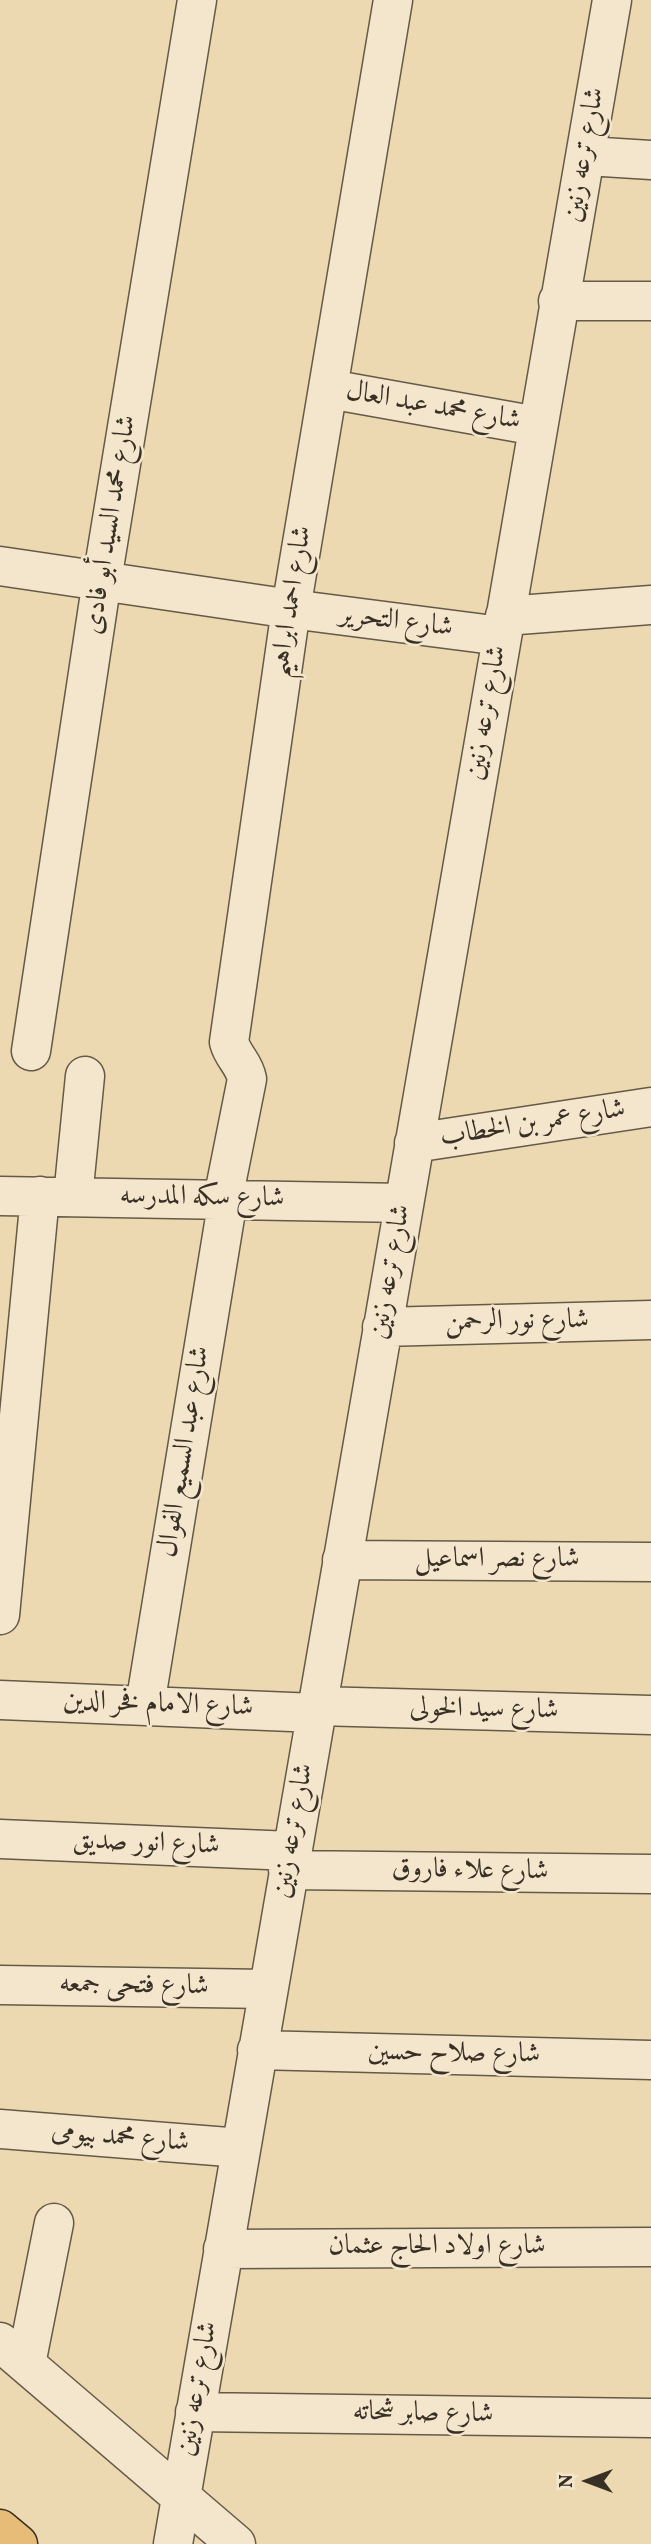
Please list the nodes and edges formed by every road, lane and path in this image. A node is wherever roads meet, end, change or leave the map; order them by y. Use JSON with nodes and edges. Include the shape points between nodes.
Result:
{"nodes":[{"id":1,"x":197,"y":0,"type":"edge"},
{"id":2,"x":393,"y":0,"type":"edge"},
{"id":3,"x":612,"y":0,"type":"edge"},
{"id":4,"x":587,"y":156,"type":"junction"},
{"id":5,"x":651,"y":160,"type":"edge"},
{"id":6,"x":558,"y":301,"type":"junction"},
{"id":7,"x":651,"y":301,"type":"edge"},
{"id":8,"x":329,"y":389,"type":"junction"},
{"id":9,"x":537,"y":426,"type":"junction"},
{"id":10,"x":0,"y":566,"type":"edge"},
{"id":11,"x":102,"y":580,"type":"junction"},
{"id":12,"x":651,"y":605,"type":"edge"},
{"id":13,"x":291,"y":609,"type":"junction"},
{"id":14,"x":503,"y":626,"type":"junction"},
{"id":15,"x":30,"y":1051,"type":"dead end"},
{"id":16,"x":85,"y":1076,"type":"dead end"},
{"id":17,"x":651,"y":1107,"type":"edge"},
{"id":18,"x":414,"y":1143,"type":"junction"},
{"id":19,"x":0,"y":1196,"type":"edge"},
{"id":20,"x":57,"y":1197,"type":"junction"},
{"id":21,"x":225,"y":1199,"type":"junction"},
{"id":22,"x":404,"y":1203,"type":"junction"},
{"id":23,"x":651,"y":1320,"type":"edge"},
{"id":24,"x":382,"y":1327,"type":"junction"},
{"id":25,"x":342,"y":1560,"type":"junction"},
{"id":26,"x":651,"y":1562,"type":"edge"},
{"id":27,"x":0,"y":1615,"type":"edge"},
{"id":28,"x":0,"y":1700,"type":"edge"},
{"id":29,"x":145,"y":1705,"type":"junction"},
{"id":30,"x":316,"y":1710,"type":"junction"},
{"id":31,"x":651,"y":1715,"type":"edge"},
{"id":32,"x":0,"y":1839,"type":"edge"},
{"id":33,"x":290,"y":1861,"type":"junction"},
{"id":34,"x":651,"y":1874,"type":"edge"},
{"id":35,"x":0,"y":1985,"type":"edge"},
{"id":36,"x":268,"y":1989,"type":"junction"},
{"id":37,"x":257,"y":2050,"type":"junction"},
{"id":38,"x":651,"y":2060,"type":"edge"},
{"id":39,"x":0,"y":2129,"type":"edge"},
{"id":40,"x":241,"y":2148,"type":"junction"},
{"id":41,"x":54,"y":2223,"type":"dead end"},
{"id":42,"x":651,"y":2247,"type":"edge"},
{"id":43,"x":223,"y":2249,"type":"junction"},
{"id":44,"x":13,"y":2353,"type":"edge"},
{"id":45,"x":195,"y":2412,"type":"junction"},
{"id":46,"x":651,"y":2418,"type":"edge"},
{"id":47,"x":180,"y":2499,"type":"junction"},
{"id":48,"x":0,"y":2529,"type":"edge"},
{"id":49,"x":18,"y":2544,"type":"edge"},
{"id":50,"x":173,"y":2544,"type":"edge"},
{"id":51,"x":236,"y":2544,"type":"edge"}],
"edges":[{"from":1,"to":11,"type":"street","name":"شارع محمد السيد أبو فادى"},
{"from":2,"to":8,"type":"street","name":"شارع احمد ابراهيم"},
{"from":3,"to":4,"type":"street","name":"شارع ترعه زنين"},
{"from":4,"to":5,"type":"street"},
{"from":4,"to":6,"type":"street","name":"شارع ترعه زنين"},
{"from":6,"to":7,"type":"street"},
{"from":6,"to":9,"type":"street","name":"شارع ترعه زنين"},
{"from":8,"to":9,"type":"street","name":"شارع محمد عبد العال"},
{"from":8,"to":13,"type":"street","name":"شارع احمد ابراهيم"},
{"from":9,"to":14,"type":"street","name":"شارع ترعه زنين"},
{"from":10,"to":11,"type":"street","name":"شارع التحرير"},
{"from":11,"to":13,"type":"street","name":"شارع التحرير"},
{"from":11,"to":15,"type":"street","name":"شارع محمد السيد أبو فادى"},
{"from":12,"to":14,"type":"street","name":"شارع التحرير"},
{"from":13,"to":14,"type":"street","name":"شارع التحرير"},
{"from":13,"to":21,"type":"street","name":"شارع احمد ابراهيم","via":[[229,1042],[247,1079]]},
{"from":14,"to":18,"type":"street","name":"شارع ترعه زنين"},
{"from":16,"to":20,"type":"street"},
{"from":17,"to":18,"type":"street","name":"شارع عمر بن الخطاب"},
{"from":18,"to":22,"type":"street","name":"شارع ترعه زنين"},
{"from":19,"to":20,"type":"street","name":"شارع سكه المدرسه"},
{"from":20,"to":21,"type":"street","name":"شارع سكه المدرسه"},
{"from":20,"to":27,"type":"street"},
{"from":21,"to":22,"type":"street","name":"شارع سكه المدرسه"},
{"from":21,"to":29,"type":"street","name":"شارع عبد السميع الفوال"},
{"from":22,"to":24,"type":"street","name":"شارع ترعه زنين"},
{"from":23,"to":24,"type":"street","name":"شارع نور الرحمن"},
{"from":24,"to":25,"type":"street","name":"شارع ترعه زنين"},
{"from":25,"to":26,"type":"street","name":"شارع نصر اسماعيل"},
{"from":25,"to":30,"type":"street","name":"شارع ترعه زنين"},
{"from":28,"to":29,"type":"street","name":"شارع الامام فخر الدين"},
{"from":29,"to":30,"type":"street","name":"شارع الامام فخر الدين"},
{"from":30,"to":31,"type":"street","name":"شارع سيد الخولى"},
{"from":30,"to":33,"type":"street","name":"شارع ترعه زنين"},
{"from":32,"to":33,"type":"street","name":"شارع انور صديق"},
{"from":33,"to":34,"type":"street","name":"شارع علاء فاروق"},
{"from":33,"to":36,"type":"street","name":"شارع ترعه زنين"},
{"from":35,"to":36,"type":"street","name":"شارع فتحى جمعه"},
{"from":36,"to":37,"type":"street","name":"شارع ترعه زنين"},
{"from":37,"to":38,"type":"street","name":"شارع صلاح حسين"},
{"from":37,"to":40,"type":"street","name":"شارع ترعه زنين"},
{"from":39,"to":40,"type":"street","name":"شارع محمد بيومى"},
{"from":40,"to":43,"type":"street","name":"شارع ترعه زنين"},
{"from":41,"to":44,"type":"street"},
{"from":42,"to":43,"type":"street","name":"شارع اولاد الحاج عثمان"},
{"from":43,"to":45,"type":"street","name":"شارع ترعه زنين"},
{"from":44,"to":47,"type":"street"},
{"from":45,"to":46,"type":"street","name":"شارع صابر شحاته"},
{"from":45,"to":47,"type":"street","name":"شارع ترعه زنين"},
{"from":47,"to":50,"type":"street","name":"شارع ترعه زنين"},
{"from":47,"to":51,"type":"street"},
{"from":48,"to":49,"type":"highway"}]}
